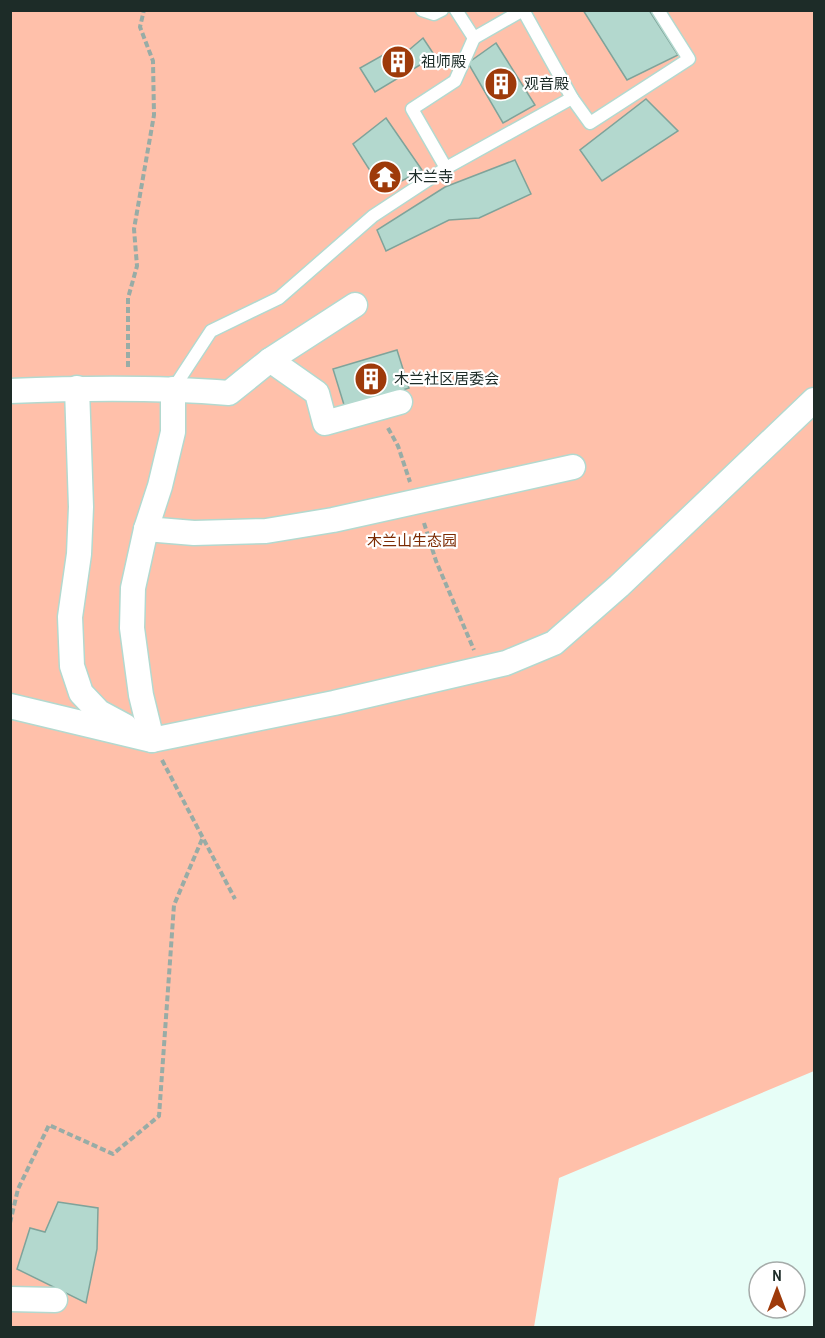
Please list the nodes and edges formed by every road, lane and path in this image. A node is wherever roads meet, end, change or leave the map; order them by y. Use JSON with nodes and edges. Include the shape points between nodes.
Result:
{"nodes":[{"id":1,"x":144,"y":10,"type":"edge"},
{"id":2,"x":422,"y":10,"type":"edge"},
{"id":3,"x":442,"y":10,"type":"edge"},
{"id":4,"x":456,"y":10,"type":"edge"},
{"id":5,"x":658,"y":10,"type":"edge"},
{"id":6,"x":474,"y":38,"type":"junction"},
{"id":7,"x":573,"y":98,"type":"junction"},
{"id":8,"x":446,"y":168,"type":"junction"},
{"id":9,"x":355,"y":305,"type":"dead end"},
{"id":10,"x":270,"y":360,"type":"junction"},
{"id":11,"x":76,"y":388,"type":"junction"},
{"id":12,"x":128,"y":389,"type":"junction"},
{"id":13,"x":173,"y":389,"type":"junction"},
{"id":14,"x":10,"y":391,"type":"edge"},
{"id":15,"x":814,"y":400,"type":"edge"},
{"id":16,"x":400,"y":402,"type":"dead end"},
{"id":17,"x":398,"y":446,"type":"dead end"},
{"id":18,"x":573,"y":467,"type":"dead end"},
{"id":19,"x":417,"y":501,"type":"junction"},
{"id":20,"x":146,"y":530,"type":"junction"},
{"id":21,"x":483,"y":668,"type":"junction"},
{"id":22,"x":10,"y":706,"type":"edge"},
{"id":23,"x":152,"y":740,"type":"junction"},
{"id":24,"x":203,"y":837,"type":"junction"},
{"id":25,"x":235,"y":899,"type":"dead end"},
{"id":26,"x":10,"y":1222,"type":"edge"},
{"id":27,"x":10,"y":1299,"type":"edge"},
{"id":28,"x":55,"y":1300,"type":"dead end"}],
"edges":[{"from":1,"to":12,"type":"path","via":[[140,27],[153,61],[154,115],[134,229],[137,266],[128,298]]},
{"from":2,"to":3,"type":"lane","via":[[434,14]]},
{"from":4,"to":6,"type":"lane"},
{"from":5,"to":7,"type":"lane","via":[[690,58],[590,123]]},
{"from":6,"to":7,"type":"lane","via":[[523,10]]},
{"from":6,"to":8,"type":"lane","via":[[455,81],[412,110]]},
{"from":7,"to":8,"type":"lane"},
{"from":8,"to":13,"type":"lane","via":[[373,216],[279,298],[211,331]]},
{"from":9,"to":10,"type":"street"},
{"from":10,"to":13,"type":"street","via":[[229,393]]},
{"from":10,"to":16,"type":"street","via":[[317,393],[325,423]]},
{"from":11,"to":12,"type":"street"},
{"from":11,"to":14,"type":"street"},
{"from":11,"to":23,"type":"street","via":[[81,507],[70,617],[72,666],[81,693],[99,712]]},
{"from":12,"to":13,"type":"street"},
{"from":13,"to":20,"type":"street","via":[[173,432]]},
{"from":15,"to":21,"type":"street","via":[[554,643]]},
{"from":17,"to":19,"type":"path"},
{"from":18,"to":19,"type":"street"},
{"from":19,"to":20,"type":"street","via":[[266,531]]},
{"from":19,"to":21,"type":"path","via":[[436,561]]},
{"from":20,"to":23,"type":"street","via":[[133,588],[132,628]]},
{"from":21,"to":23,"type":"street"},
{"from":22,"to":23,"type":"street"},
{"from":23,"to":24,"type":"path"},
{"from":24,"to":25,"type":"path"},
{"from":24,"to":26,"type":"path","via":[[174,905],[159,1116],[113,1154],[49,1125],[18,1189]]},
{"from":27,"to":28,"type":"street"}]}
